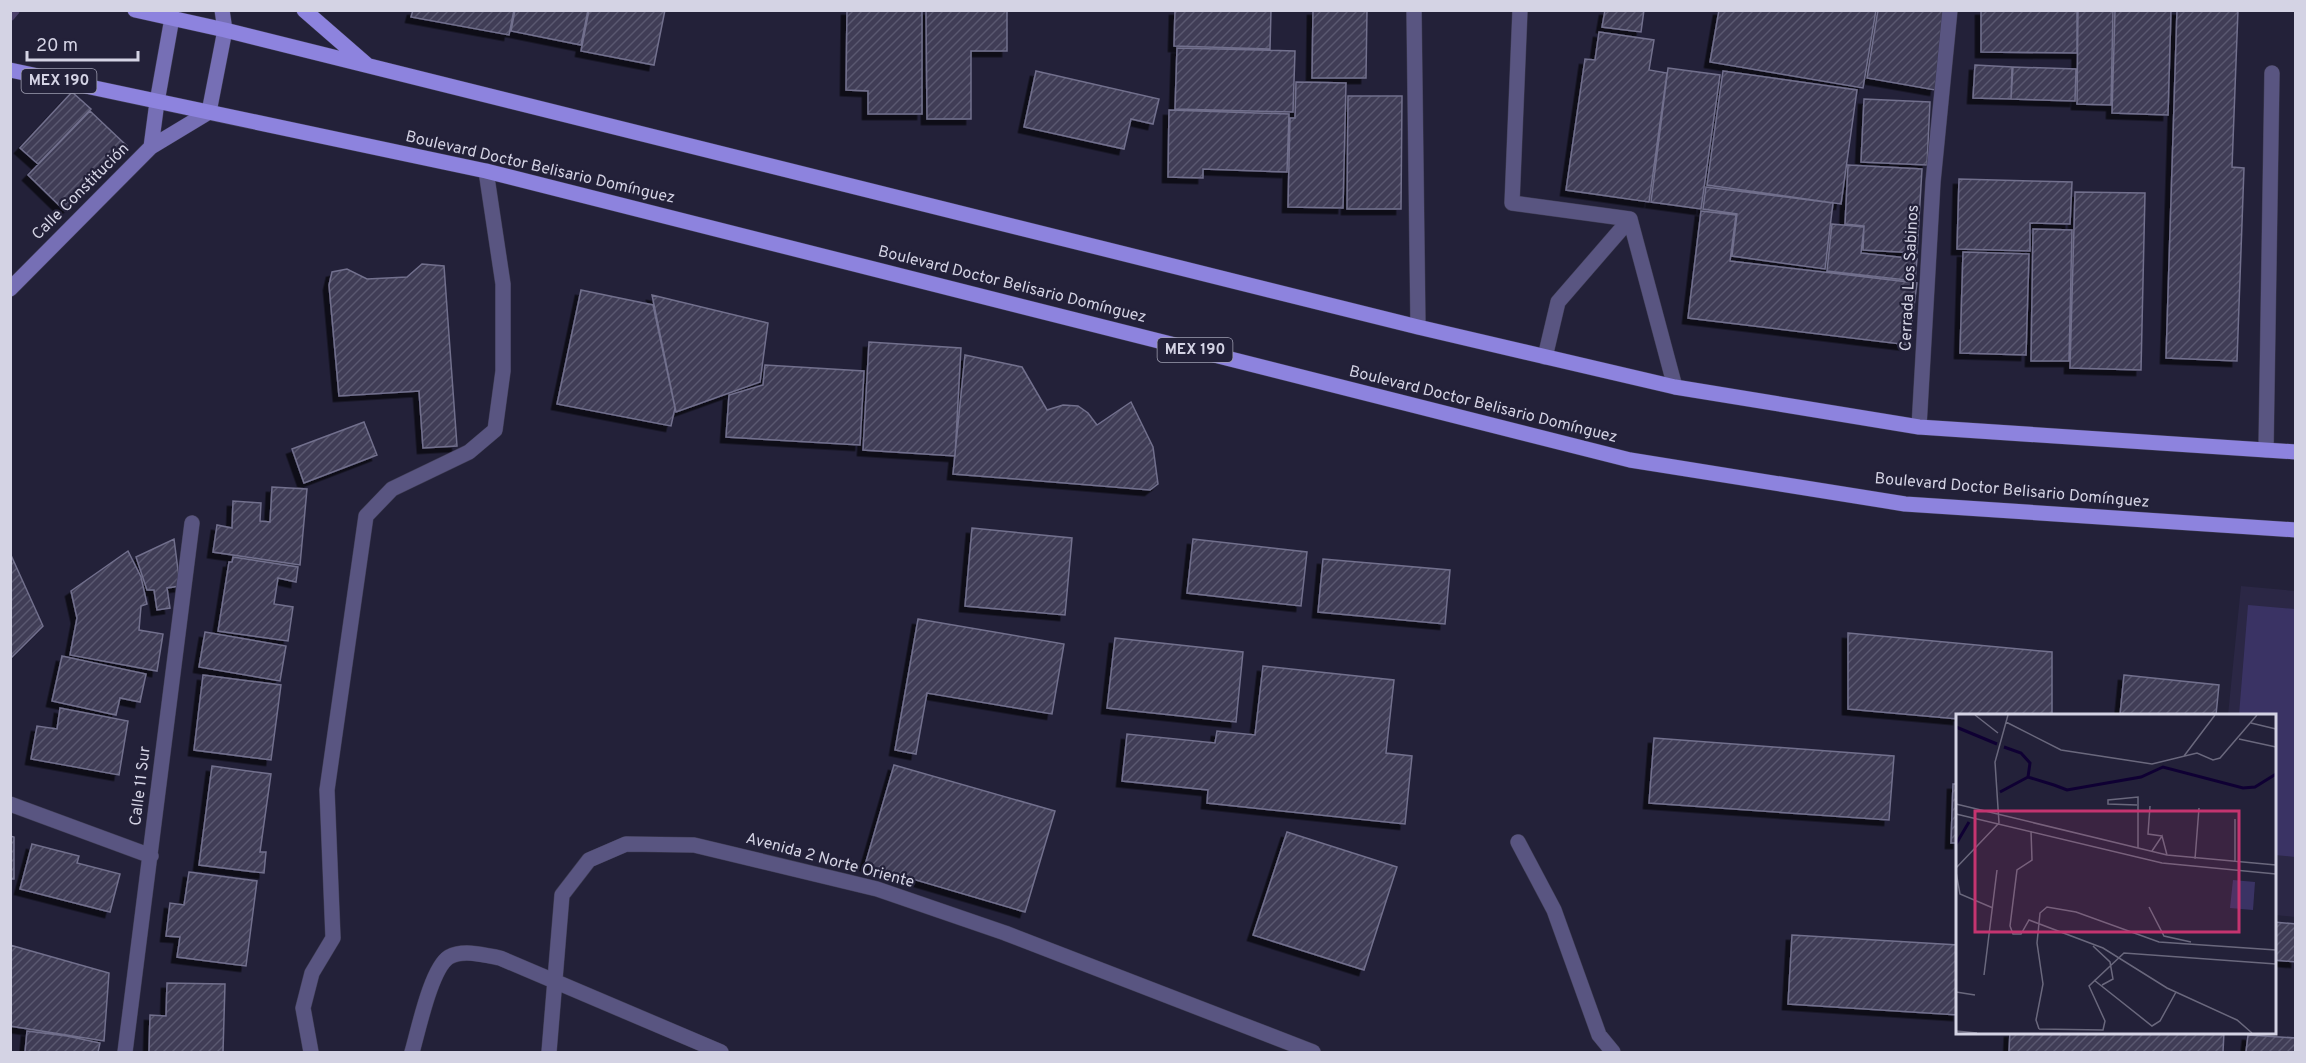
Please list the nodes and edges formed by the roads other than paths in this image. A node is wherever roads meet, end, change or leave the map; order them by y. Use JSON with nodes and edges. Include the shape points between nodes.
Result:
{"nodes":[{"id":1,"x":135,"y":10,"type":"edge"},
{"id":2,"x":222,"y":10,"type":"edge"},
{"id":3,"x":304,"y":10,"type":"edge"},
{"id":4,"x":1414,"y":10,"type":"edge"},
{"id":5,"x":1521,"y":10,"type":"edge"},
{"id":6,"x":1950,"y":10,"type":"edge"},
{"id":7,"x":171,"y":14,"type":"edge"},
{"id":8,"x":225,"y":30,"type":"junction"},
{"id":9,"x":369,"y":66,"type":"junction"},
{"id":10,"x":10,"y":70,"type":"edge"},
{"id":11,"x":2272,"y":73,"type":"dead end"},
{"id":12,"x":157,"y":102,"type":"junction"},
{"id":13,"x":209,"y":112,"type":"junction"},
{"id":14,"x":151,"y":147,"type":"junction"},
{"id":15,"x":486,"y":171,"type":"junction"},
{"id":16,"x":1630,"y":219,"type":"junction"},
{"id":17,"x":10,"y":289,"type":"edge"},
{"id":18,"x":1418,"y":327,"type":"junction"},
{"id":19,"x":1545,"y":357,"type":"junction"},
{"id":20,"x":1675,"y":387,"type":"junction"},
{"id":21,"x":1919,"y":427,"type":"junction"},
{"id":22,"x":2266,"y":450,"type":"junction"},
{"id":23,"x":2295,"y":452,"type":"edge"},
{"id":24,"x":192,"y":523,"type":"dead end"},
{"id":25,"x":2295,"y":530,"type":"edge"},
{"id":26,"x":10,"y":804,"type":"edge"},
{"id":27,"x":1518,"y":842,"type":"dead end"},
{"id":28,"x":151,"y":856,"type":"junction"},
{"id":29,"x":554,"y":980,"type":"junction"},
{"id":30,"x":125,"y":1053,"type":"edge"},
{"id":31,"x":312,"y":1053,"type":"edge"},
{"id":32,"x":412,"y":1053,"type":"edge"},
{"id":33,"x":549,"y":1053,"type":"edge"},
{"id":34,"x":721,"y":1053,"type":"edge"},
{"id":35,"x":1313,"y":1053,"type":"edge"},
{"id":36,"x":1613,"y":1053,"type":"edge"}],
"edges":[{"from":1,"to":7,"type":"main road"},
{"from":2,"to":8,"type":"main road"},
{"from":3,"to":9,"type":"main road"},
{"from":4,"to":18,"type":"street"},
{"from":5,"to":16,"type":"street","via":[[1512,203]]},
{"from":6,"to":21,"type":"street","name":"Cerrada Los Sabinos","via":[[1934,182]]},
{"from":7,"to":8,"type":"main road"},
{"from":7,"to":12,"type":"main road","name":"Calle Constitución"},
{"from":8,"to":9,"type":"main road"},
{"from":8,"to":13,"type":"main road"},
{"from":9,"to":18,"type":"main road"},
{"from":10,"to":12,"type":"main road","name":"Boulevard Doctor Belisario Domínguez","number":"MEX 190"},
{"from":11,"to":22,"type":"street"},
{"from":12,"to":13,"type":"main road","name":"Boulevard Doctor Belisario Domínguez","number":"MEX 190"},
{"from":12,"to":14,"type":"main road","name":"Calle Constitución"},
{"from":13,"to":14,"type":"main road","name":"Calle Constitución"},
{"from":13,"to":15,"type":"main road","name":"Boulevard Doctor Belisario Domínguez","number":"MEX 190"},
{"from":14,"to":17,"type":"main road","name":"Calle Constitución"},
{"from":15,"to":25,"type":"main road","name":"Boulevard Doctor Belisario Domínguez","number":"MEX 190","via":[[1630,460],[1905,504]]},
{"from":15,"to":31,"type":"street","via":[[503,284],[503,371],[495,430],[469,452],[392,489],[366,516],[327,790],[333,938],[312,973],[303,1008]]},
{"from":16,"to":19,"type":"street","via":[[1558,302]]},
{"from":16,"to":20,"type":"street"},
{"from":18,"to":19,"type":"main road"},
{"from":19,"to":20,"type":"main road"},
{"from":20,"to":21,"type":"main road"},
{"from":21,"to":22,"type":"main road"},
{"from":22,"to":23,"type":"main road"},
{"from":24,"to":28,"type":"street","name":"Calle 11 Sur"},
{"from":26,"to":28,"type":"street"},
{"from":27,"to":36,"type":"street","via":[[1554,910],[1599,1035]]},
{"from":28,"to":30,"type":"street","name":"Calle 11 Sur"},
{"from":29,"to":32,"type":"street","via":[[500,958],[473,952],[449,957],[435,975]]},
{"from":29,"to":33,"type":"street","name":"Avenida 2 Norte Oriente"},
{"from":29,"to":34,"type":"street"},
{"from":29,"to":35,"type":"street","name":"Avenida 2 Norte Oriente","via":[[562,895],[589,860],[626,844],[694,845],[876,889],[1005,933]]}]}
